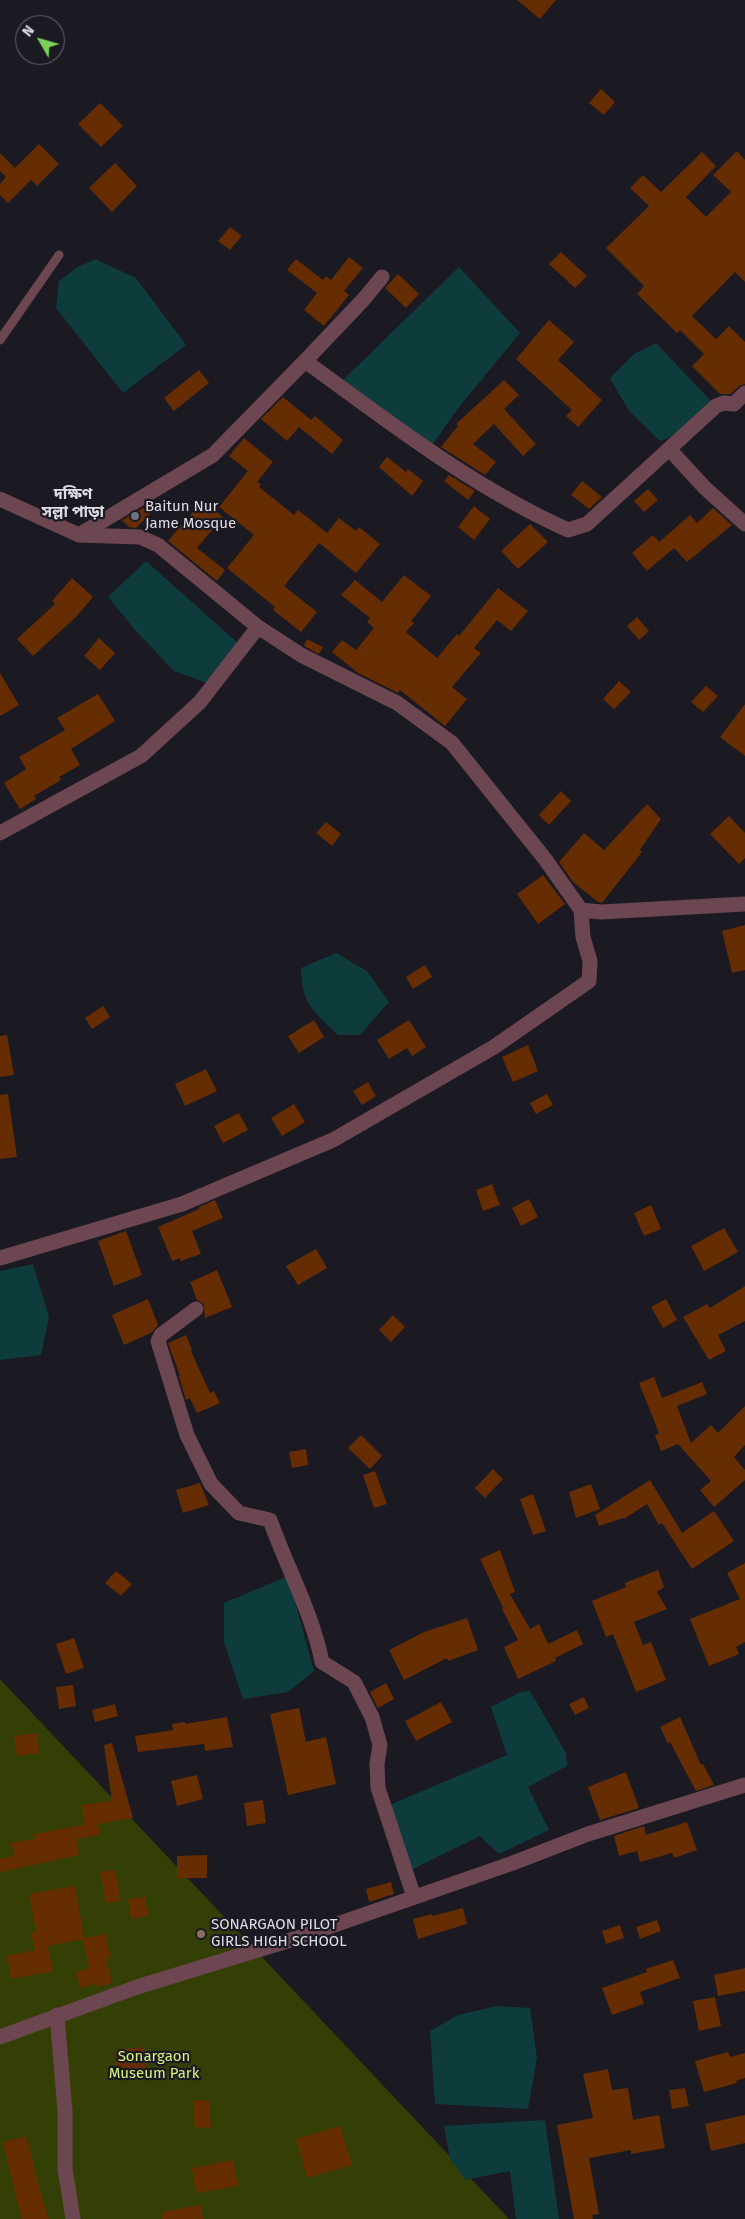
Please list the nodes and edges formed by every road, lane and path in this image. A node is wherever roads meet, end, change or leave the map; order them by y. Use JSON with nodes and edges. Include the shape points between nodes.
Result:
{"nodes":[{"id":1,"x":59,"y":255,"type":"dead end"},
{"id":2,"x":382,"y":277,"type":"dead end"},
{"id":3,"x":0,"y":340,"type":"edge"},
{"id":4,"x":305,"y":361,"type":"junction"},
{"id":5,"x":745,"y":393,"type":"edge"},
{"id":6,"x":670,"y":450,"type":"junction"},
{"id":7,"x":0,"y":499,"type":"edge"},
{"id":8,"x":745,"y":524,"type":"edge"},
{"id":9,"x":79,"y":535,"type":"junction"},
{"id":10,"x":258,"y":627,"type":"junction"},
{"id":11,"x":0,"y":833,"type":"edge"},
{"id":12,"x":745,"y":904,"type":"edge"},
{"id":13,"x":581,"y":910,"type":"junction"},
{"id":14,"x":0,"y":1258,"type":"edge"},
{"id":15,"x":196,"y":1309,"type":"dead end"},
{"id":16,"x":745,"y":1785,"type":"edge"},
{"id":17,"x":414,"y":1897,"type":"junction"},
{"id":18,"x":57,"y":2015,"type":"junction"},
{"id":19,"x":0,"y":2037,"type":"edge"},
{"id":20,"x":73,"y":2219,"type":"edge"}],
"edges":[{"from":1,"to":3,"type":"lane"},
{"from":2,"to":4,"type":"street"},
{"from":4,"to":6,"type":"street","via":[[444,461],[528,512],[568,530],[587,524]]},
{"from":4,"to":9,"type":"street","via":[[213,455]]},
{"from":5,"to":6,"type":"street","via":[[734,404],[716,406]]},
{"from":6,"to":8,"type":"street"},
{"from":7,"to":9,"type":"street"},
{"from":9,"to":10,"type":"street","via":[[140,537],[158,546]]},
{"from":10,"to":11,"type":"street","via":[[200,702],[141,756]]},
{"from":10,"to":13,"type":"street","via":[[301,655],[397,703],[452,743]]},
{"from":12,"to":13,"type":"street","via":[[600,912]]},
{"from":13,"to":14,"type":"street","via":[[583,937],[590,961],[589,981],[494,1047],[332,1140],[182,1204]]},
{"from":15,"to":17,"type":"street","via":[[161,1335],[158,1341],[187,1435],[211,1484],[239,1513],[270,1520],[301,1592],[322,1662],[354,1682],[372,1717],[380,1745],[378,1788]]},
{"from":16,"to":17,"type":"street","via":[[588,1834]]},
{"from":17,"to":18,"type":"street"},
{"from":18,"to":19,"type":"street"},
{"from":18,"to":20,"type":"street","via":[[65,2111],[65,2169]]}]}
